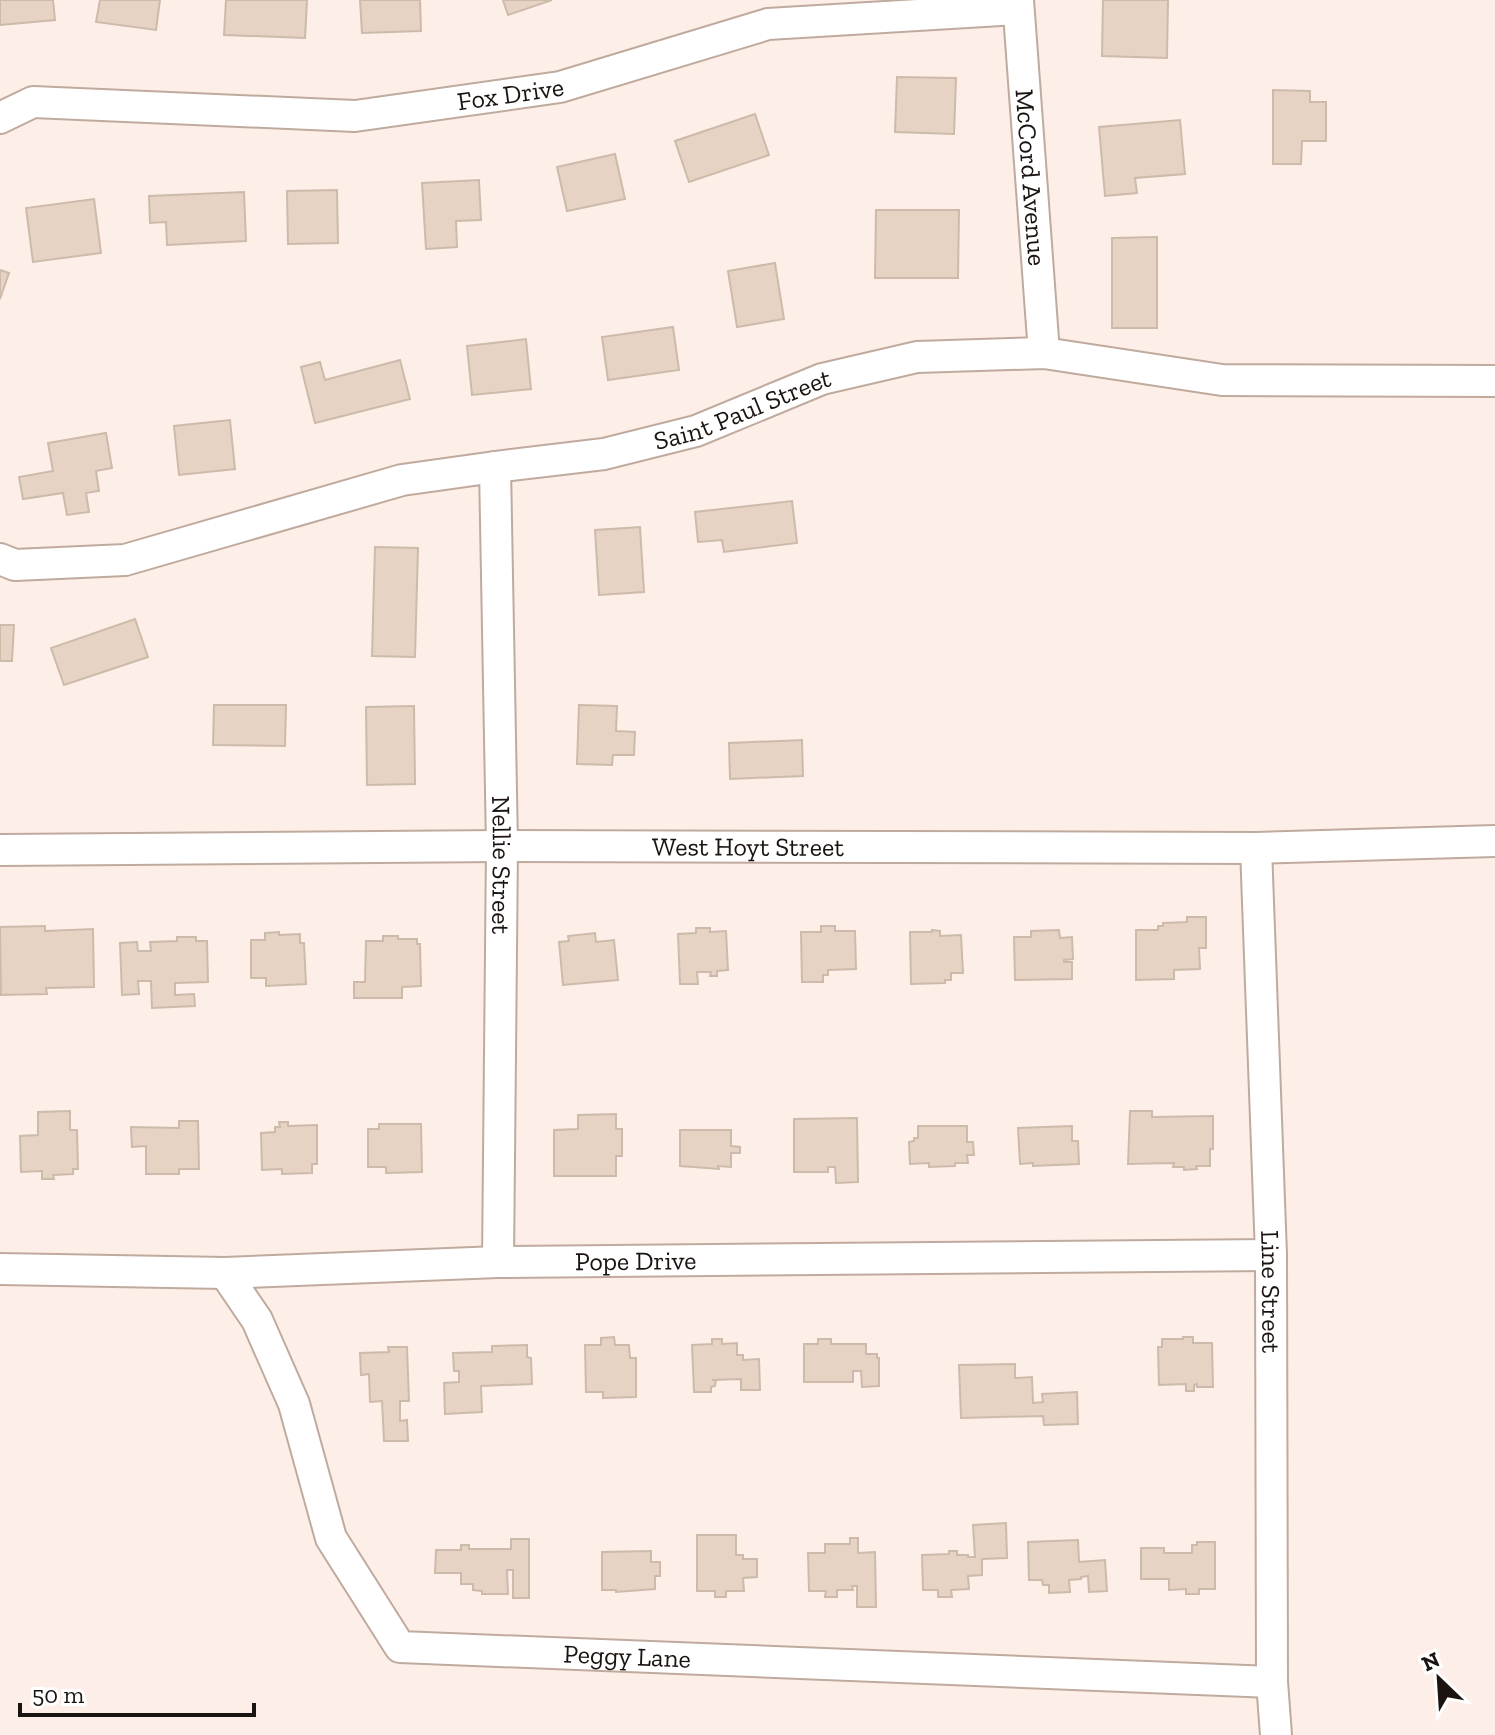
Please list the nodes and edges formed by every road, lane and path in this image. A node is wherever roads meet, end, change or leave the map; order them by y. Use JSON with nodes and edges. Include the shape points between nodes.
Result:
{"nodes":[{"id":1,"x":1018,"y":4,"type":"edge"},
{"id":2,"x":0,"y":118,"type":"edge"},
{"id":3,"x":1044,"y":353,"type":"junction"},
{"id":4,"x":1495,"y":381,"type":"edge"},
{"id":5,"x":495,"y":467,"type":"junction"},
{"id":6,"x":0,"y":559,"type":"edge"},
{"id":7,"x":1495,"y":841,"type":"edge"},
{"id":8,"x":502,"y":846,"type":"junction"},
{"id":9,"x":1256,"y":848,"type":"junction"},
{"id":10,"x":0,"y":850,"type":"edge"},
{"id":11,"x":1271,"y":1255,"type":"junction"},
{"id":12,"x":498,"y":1262,"type":"junction"},
{"id":13,"x":0,"y":1269,"type":"edge"},
{"id":14,"x":225,"y":1273,"type":"junction"},
{"id":15,"x":1272,"y":1682,"type":"junction"},
{"id":16,"x":1276,"y":1735,"type":"edge"}],
"edges":[{"from":1,"to":2,"type":"street","name":"Fox Drive","via":[[768,24],[560,87],[355,116],[33,102]]},
{"from":1,"to":3,"type":"street","name":"McCord Avenue"},
{"from":3,"to":4,"type":"street","name":"Saint Paul Street","via":[[1222,380]]},
{"from":3,"to":5,"type":"street","name":"Saint Paul Street","via":[[917,357],[822,379],[696,431],[604,454]]},
{"from":5,"to":6,"type":"street","name":"Saint Paul Street","via":[[402,480],[125,560],[15,565]]},
{"from":5,"to":8,"type":"street","name":"Nellie Street"},
{"from":7,"to":9,"type":"street","name":"West Hoyt Street"},
{"from":8,"to":9,"type":"street","name":"West Hoyt Street"},
{"from":8,"to":10,"type":"street","name":"West Hoyt Street"},
{"from":8,"to":12,"type":"street","name":"Nellie Street"},
{"from":9,"to":11,"type":"street","name":"Line Street"},
{"from":11,"to":12,"type":"street","name":"Pope Drive"},
{"from":11,"to":15,"type":"street","name":"Line Street"},
{"from":12,"to":14,"type":"street","name":"Pope Drive"},
{"from":13,"to":14,"type":"street","name":"Pope Drive"},
{"from":14,"to":15,"type":"street","name":"Peggy Lane","via":[[257,1320],[294,1404],[331,1538],[400,1647]]},
{"from":15,"to":16,"type":"street","name":"Line Street"}]}
